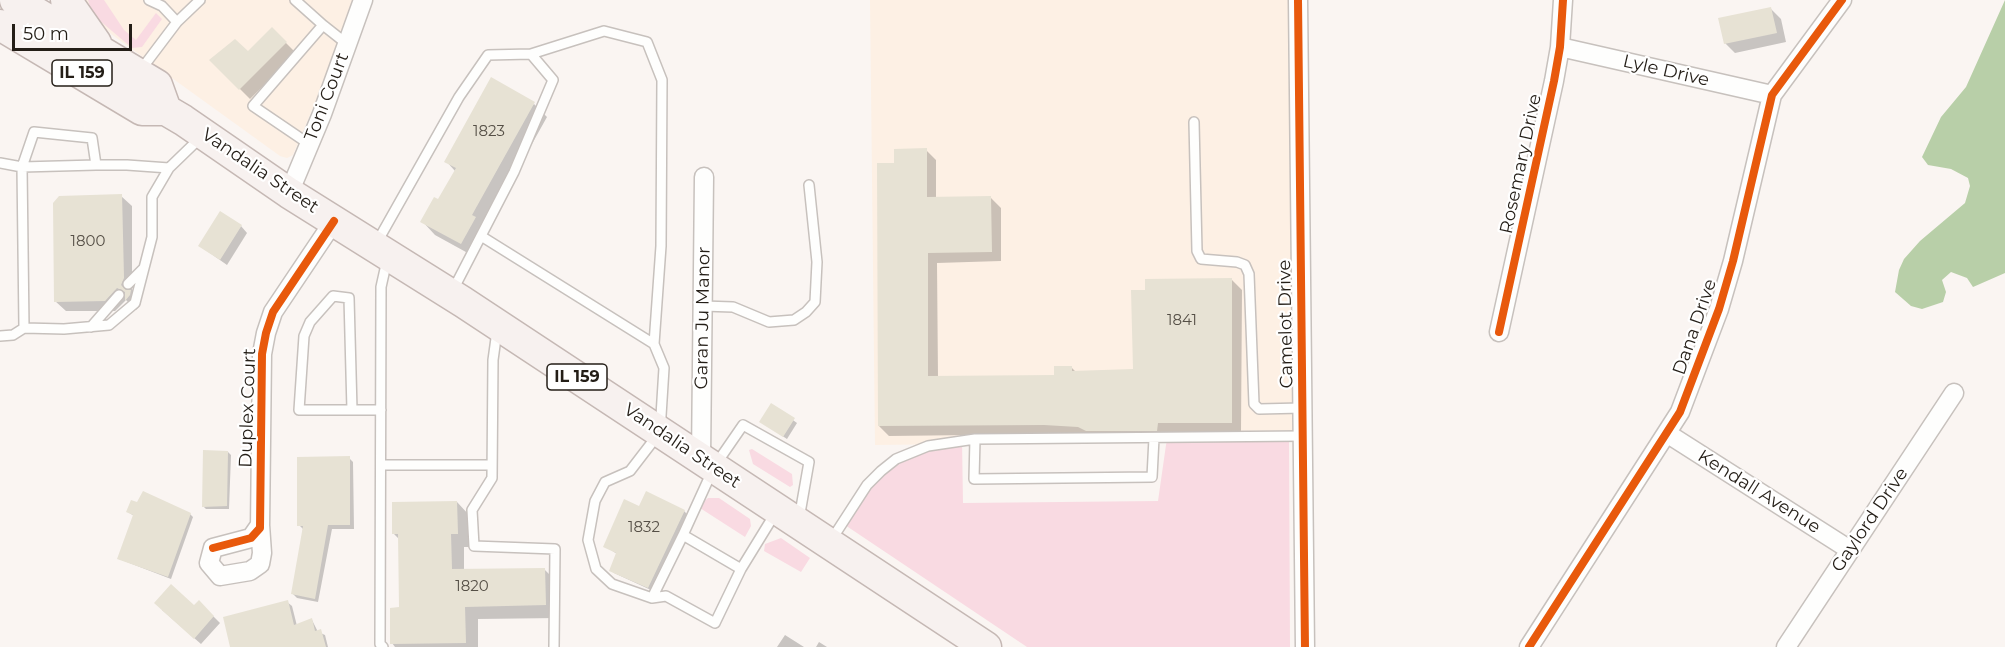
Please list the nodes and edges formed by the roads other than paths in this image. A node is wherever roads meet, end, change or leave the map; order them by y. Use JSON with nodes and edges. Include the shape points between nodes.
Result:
{"nodes":[{"id":1,"x":15,"y":0,"type":"edge"},
{"id":2,"x":149,"y":0,"type":"edge"},
{"id":3,"x":200,"y":0,"type":"edge"},
{"id":4,"x":295,"y":0,"type":"edge"},
{"id":5,"x":363,"y":0,"type":"edge"},
{"id":6,"x":1298,"y":0,"type":"edge"},
{"id":7,"x":1563,"y":0,"type":"edge"},
{"id":8,"x":1842,"y":0,"type":"edge"},
{"id":9,"x":76,"y":7,"type":"edge"},
{"id":10,"x":177,"y":22,"type":"junction"},
{"id":11,"x":0,"y":25,"type":"edge"},
{"id":12,"x":322,"y":25,"type":"junction"},
{"id":13,"x":347,"y":44,"type":"junction"},
{"id":14,"x":1560,"y":47,"type":"junction"},
{"id":15,"x":103,"y":53,"type":"junction"},
{"id":16,"x":531,"y":54,"type":"junction"},
{"id":17,"x":138,"y":74,"type":"junction"},
{"id":18,"x":1772,"y":95,"type":"junction"},
{"id":19,"x":166,"y":110,"type":"junction"},
{"id":20,"x":1194,"y":122,"type":"dead end"},
{"id":21,"x":204,"y":134,"type":"junction"},
{"id":22,"x":309,"y":144,"type":"junction"},
{"id":23,"x":0,"y":163,"type":"edge"},
{"id":24,"x":96,"y":165,"type":"junction"},
{"id":25,"x":22,"y":167,"type":"junction"},
{"id":26,"x":169,"y":168,"type":"junction"},
{"id":27,"x":704,"y":177,"type":"dead end"},
{"id":28,"x":808,"y":184,"type":"dead end"},
{"id":29,"x":289,"y":193,"type":"junction"},
{"id":30,"x":334,"y":221,"type":"junction"},
{"id":31,"x":481,"y":236,"type":"junction"},
{"id":32,"x":381,"y":251,"type":"junction"},
{"id":33,"x":144,"y":268,"type":"junction"},
{"id":34,"x":128,"y":284,"type":"dead end"},
{"id":35,"x":450,"y":294,"type":"junction"},
{"id":36,"x":119,"y":295,"type":"dead end"},
{"id":37,"x":703,"y":306,"type":"junction"},
{"id":38,"x":498,"y":325,"type":"junction"},
{"id":39,"x":91,"y":327,"type":"junction"},
{"id":40,"x":24,"y":328,"type":"junction"},
{"id":41,"x":1499,"y":332,"type":"dead end"},
{"id":42,"x":0,"y":336,"type":"edge"},
{"id":43,"x":654,"y":344,"type":"junction"},
{"id":44,"x":1954,"y":393,"type":"dead end"},
{"id":45,"x":1302,"y":408,"type":"junction"},
{"id":46,"x":352,"y":410,"type":"junction"},
{"id":47,"x":381,"y":410,"type":"junction"},
{"id":48,"x":660,"y":432,"type":"junction"},
{"id":49,"x":1668,"y":434,"type":"junction"},
{"id":50,"x":1303,"y":436,"type":"junction"},
{"id":51,"x":1154,"y":438,"type":"junction"},
{"id":52,"x":975,"y":439,"type":"junction"},
{"id":53,"x":707,"y":463,"type":"junction"},
{"id":54,"x":381,"y":465,"type":"junction"},
{"id":55,"x":492,"y":465,"type":"junction"},
{"id":56,"x":788,"y":517,"type":"junction"},
{"id":57,"x":260,"y":525,"type":"dead end"},
{"id":58,"x":683,"y":535,"type":"junction"},
{"id":59,"x":829,"y":544,"type":"junction"},
{"id":60,"x":1850,"y":550,"type":"junction"},
{"id":61,"x":741,"y":569,"type":"junction"},
{"id":62,"x":652,"y":598,"type":"junction"},
{"id":63,"x":382,"y":647,"type":"edge"},
{"id":64,"x":554,"y":647,"type":"edge"},
{"id":65,"x":986,"y":647,"type":"edge"},
{"id":66,"x":1305,"y":647,"type":"edge"},
{"id":67,"x":1529,"y":647,"type":"edge"},
{"id":68,"x":1786,"y":647,"type":"edge"}],
"edges":[{"from":1,"to":15,"type":"main road","number":"IL 159"},
{"from":2,"to":10,"type":"lane","via":[[162,6]]},
{"from":3,"to":10,"type":"lane"},
{"from":4,"to":12,"type":"lane"},
{"from":5,"to":13,"type":"street","name":"Toni Court"},
{"from":6,"to":45,"type":"street","name":"Camelot Drive"},
{"from":7,"to":14,"type":"street","name":"Rosemary Drive"},
{"from":8,"to":18,"type":"street","name":"Dana Drive"},
{"from":9,"to":15,"type":"main road"},
{"from":10,"to":17,"type":"lane"},
{"from":11,"to":19,"type":"main road","name":"Vandalia Street","number":"IL 159","via":[[142,110]]},
{"from":12,"to":13,"type":"lane"},
{"from":12,"to":22,"type":"lane","via":[[253,106]]},
{"from":13,"to":22,"type":"street","name":"Toni Court"},
{"from":14,"to":18,"type":"street","name":"Lyle Drive"},
{"from":14,"to":41,"type":"street","name":"Rosemary Drive"},
{"from":15,"to":17,"type":"main road","number":"IL 159"},
{"from":16,"to":31,"type":"lane","via":[[553,80],[514,172]]},
{"from":16,"to":32,"type":"lane","via":[[488,55],[459,97]]},
{"from":16,"to":43,"type":"lane","via":[[604,31],[647,42],[662,80],[661,246]]},
{"from":17,"to":19,"type":"main road","number":"IL 159","via":[[157,85]]},
{"from":18,"to":49,"type":"street","name":"Dana Drive","via":[[1719,309],[1692,384]]},
{"from":19,"to":21,"type":"main road","name":"Vandalia Street","number":"IL 159"},
{"from":20,"to":45,"type":"lane","via":[[1197,251],[1201,259],[1245,265],[1249,274],[1254,404],[1259,408]]},
{"from":21,"to":26,"type":"lane"},
{"from":21,"to":29,"type":"main road","name":"Vandalia Street","number":"IL 159"},
{"from":22,"to":29,"type":"street","name":"Toni Court"},
{"from":23,"to":25,"type":"lane"},
{"from":24,"to":25,"type":"lane"},
{"from":24,"to":25,"type":"lane","via":[[92,138],[34,132]]},
{"from":24,"to":26,"type":"lane"},
{"from":25,"to":40,"type":"lane"},
{"from":26,"to":33,"type":"lane","via":[[152,197],[152,237]]},
{"from":27,"to":37,"type":"street","name":"Garan Ju Manor"},
{"from":28,"to":37,"type":"lane","via":[[817,262],[815,302],[794,320],[780,323],[733,307]]},
{"from":29,"to":30,"type":"main road","name":"Vandalia Street","number":"IL 159"},
{"from":30,"to":32,"type":"main road","name":"Vandalia Street","number":"IL 159"},
{"from":30,"to":57,"type":"street","name":"Duplex Court","via":[[273,312],[266,333],[262,354]]},
{"from":31,"to":35,"type":"lane"},
{"from":31,"to":43,"type":"lane"},
{"from":32,"to":35,"type":"main road","name":"Vandalia Street","number":"IL 159"},
{"from":32,"to":47,"type":"lane"},
{"from":33,"to":34,"type":"lane"},
{"from":33,"to":39,"type":"lane","via":[[135,303],[109,325]]},
{"from":35,"to":38,"type":"main road","name":"Vandalia Street","number":"IL 159"},
{"from":36,"to":39,"type":"lane"},
{"from":37,"to":53,"type":"street","name":"Garan Ju Manor"},
{"from":38,"to":48,"type":"main road","name":"Vandalia Street","number":"IL 159"},
{"from":38,"to":55,"type":"lane","via":[[493,360]]},
{"from":39,"to":40,"type":"lane"},
{"from":40,"to":42,"type":"lane","via":[[14,335]]},
{"from":43,"to":48,"type":"lane","via":[[664,368]]},
{"from":44,"to":60,"type":"street","name":"Gaylord Drive"},
{"from":45,"to":50,"type":"street","name":"Camelot Drive"},
{"from":46,"to":46,"type":"lane","via":[[299,410],[304,336],[310,322],[333,296],[349,298]]},
{"from":46,"to":47,"type":"lane"},
{"from":47,"to":54,"type":"lane"},
{"from":48,"to":53,"type":"main road","name":"Vandalia Street","number":"IL 159"},
{"from":48,"to":62,"type":"lane","via":[[630,471],[605,482],[595,501],[588,540],[596,569],[612,584]]},
{"from":49,"to":60,"type":"street","name":"Kendall Avenue"},
{"from":49,"to":67,"type":"street","name":"Dana Drive"},
{"from":50,"to":51,"type":"lane"},
{"from":50,"to":66,"type":"street","name":"Camelot Drive"},
{"from":51,"to":52,"type":"lane"},
{"from":51,"to":52,"type":"lane","via":[[1152,477],[974,479]]},
{"from":52,"to":59,"type":"lane","via":[[928,446],[896,459],[867,485]]},
{"from":53,"to":56,"type":"main road","name":"Vandalia Street","number":"IL 159"},
{"from":53,"to":56,"type":"lane","via":[[743,425],[809,462]]},
{"from":53,"to":58,"type":"lane"},
{"from":54,"to":55,"type":"lane"},
{"from":54,"to":63,"type":"lane"},
{"from":55,"to":64,"type":"lane","via":[[492,478],[472,510],[474,546],[555,549]]},
{"from":56,"to":59,"type":"main road","name":"Vandalia Street","number":"IL 159"},
{"from":56,"to":61,"type":"lane"},
{"from":58,"to":61,"type":"lane"},
{"from":58,"to":62,"type":"lane"},
{"from":59,"to":65,"type":"main road","name":"Vandalia Street","number":"IL 159"},
{"from":60,"to":68,"type":"street","name":"Gaylord Drive"},
{"from":61,"to":62,"type":"lane","via":[[715,623],[666,596]]}]}
